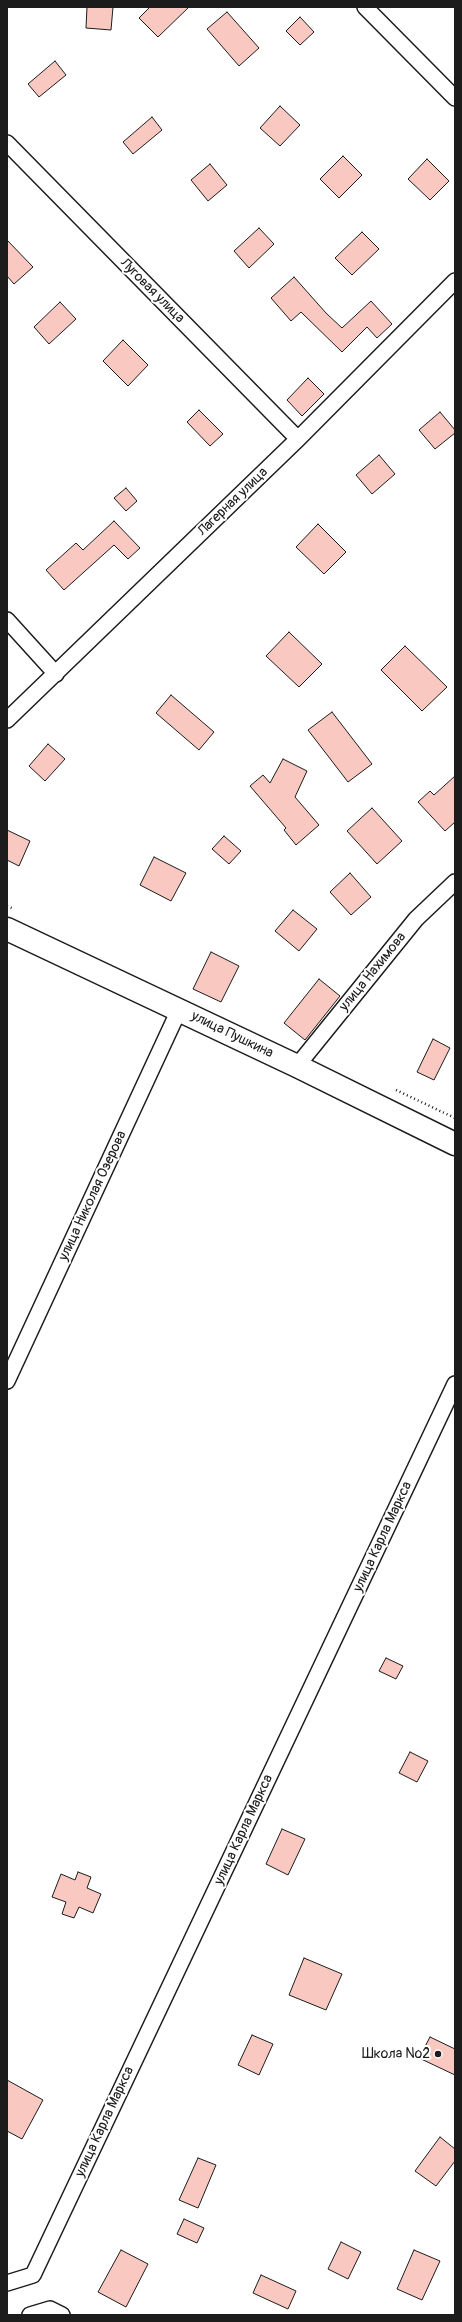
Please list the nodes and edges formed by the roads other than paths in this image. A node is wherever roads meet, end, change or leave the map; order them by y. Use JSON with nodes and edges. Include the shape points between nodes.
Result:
{"nodes":[{"id":1,"x":365,"y":7,"type":"edge"},
{"id":2,"x":455,"y":98,"type":"edge"},
{"id":3,"x":7,"y":143,"type":"edge"},
{"id":4,"x":455,"y":281,"type":"edge"},
{"id":5,"x":298,"y":439,"type":"junction"},
{"id":6,"x":7,"y":620,"type":"edge"},
{"id":7,"x":56,"y":674,"type":"junction"},
{"id":8,"x":7,"y":720,"type":"edge"},
{"id":9,"x":455,"y":882,"type":"edge"},
{"id":10,"x":7,"y":929,"type":"edge"},
{"id":11,"x":179,"y":1010,"type":"junction"},
{"id":12,"x":296,"y":1066,"type":"junction"},
{"id":13,"x":455,"y":1144,"type":"edge"},
{"id":14,"x":7,"y":1381,"type":"edge"},
{"id":15,"x":455,"y":1384,"type":"edge"},
{"id":16,"x":7,"y":2283,"type":"edge"},
{"id":17,"x":56,"y":2312,"type":"edge"},
{"id":18,"x":30,"y":2315,"type":"edge"}],
"edges":[{"from":1,"to":2,"type":"street"},
{"from":3,"to":5,"type":"street","name":"Луговая улица"},
{"from":4,"to":5,"type":"street","name":"Лагерная улица"},
{"from":5,"to":7,"type":"street","name":"Лагерная улица"},
{"from":6,"to":7,"type":"street"},
{"from":7,"to":8,"type":"street","name":"Лагерная улица"},
{"from":9,"to":12,"type":"street","name":"улица Нахимова","via":[[416,920]]},
{"from":10,"to":11,"type":"main road","name":"улица Пушкина"},
{"from":11,"to":12,"type":"main road","name":"улица Пушкина"},
{"from":11,"to":14,"type":"street","name":"улица Николая Озерова"},
{"from":12,"to":13,"type":"main road","name":"улица Пушкина"},
{"from":15,"to":16,"type":"street","name":"улица Карла Маркса","via":[[33,2275]]},
{"from":17,"to":18,"type":"street"}]}
